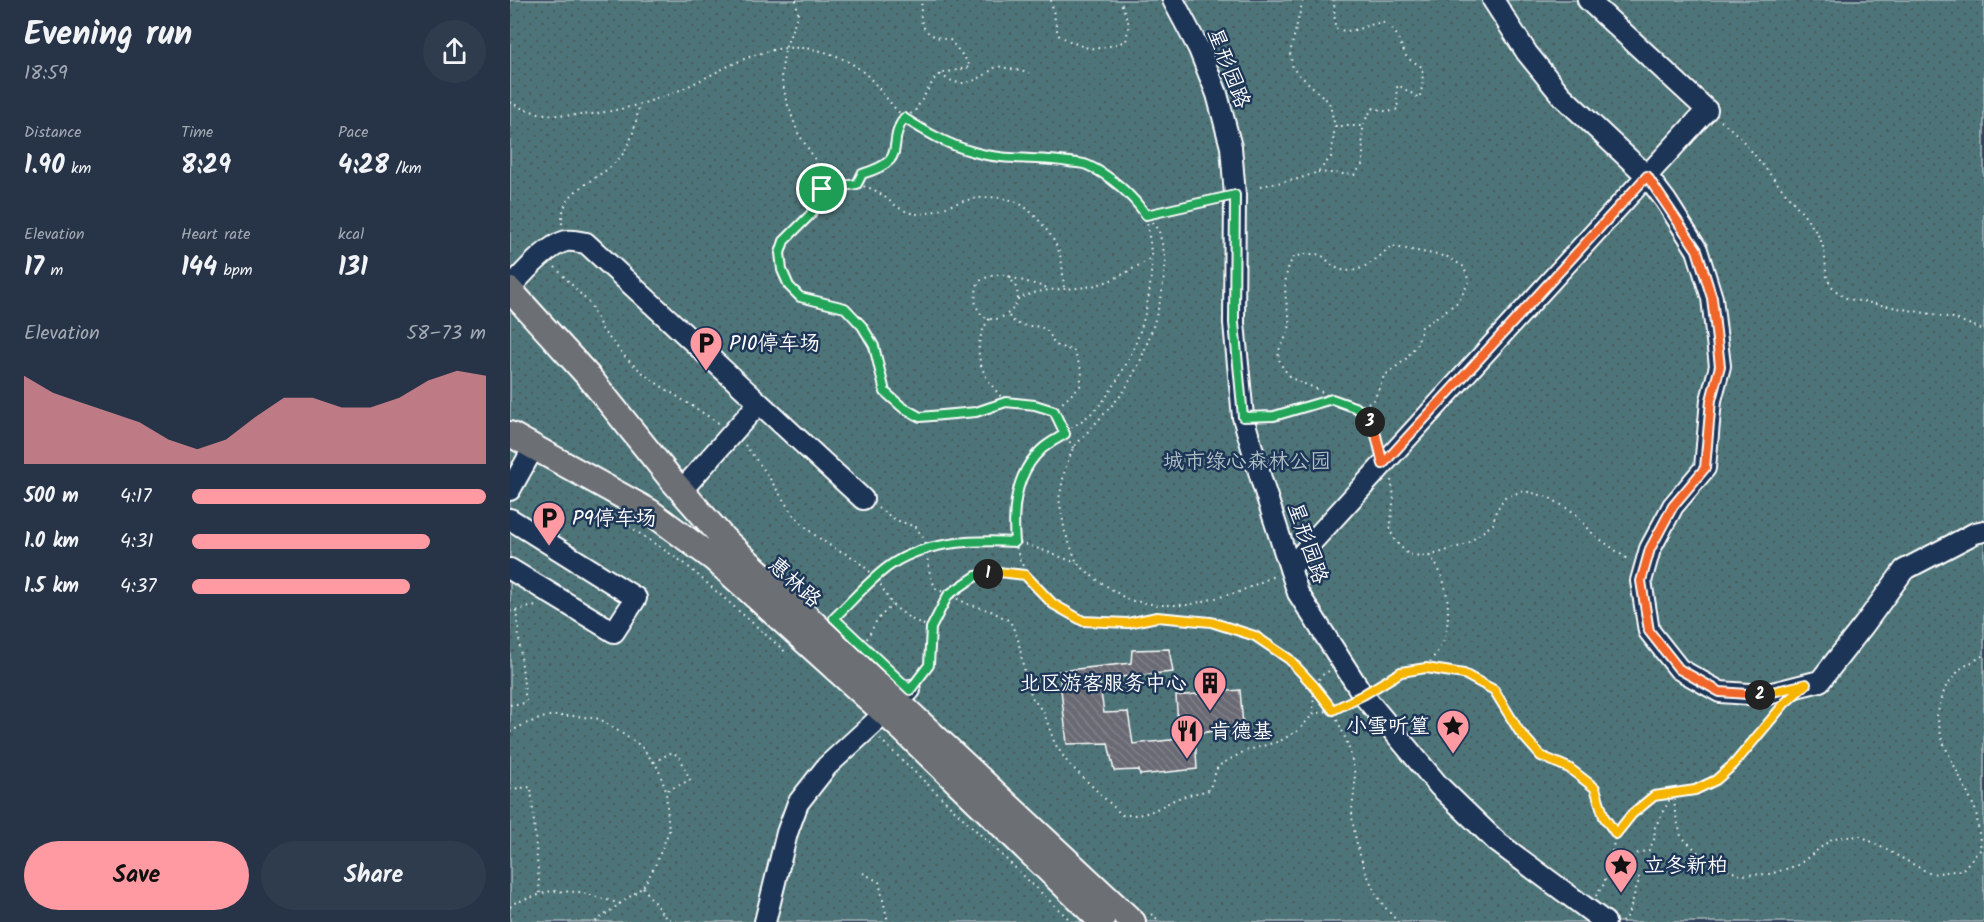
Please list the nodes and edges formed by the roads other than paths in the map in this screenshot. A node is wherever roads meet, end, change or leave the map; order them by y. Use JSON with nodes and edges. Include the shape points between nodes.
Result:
{"nodes":[{"id":1,"x":1173,"y":0,"type":"edge"},
{"id":2,"x":1493,"y":0,"type":"edge"},
{"id":3,"x":1588,"y":0,"type":"edge"},
{"id":4,"x":1647,"y":176,"type":"junction"},
{"id":5,"x":510,"y":289,"type":"edge"},
{"id":6,"x":759,"y":403,"type":"junction"},
{"id":7,"x":510,"y":434,"type":"edge"},
{"id":8,"x":534,"y":447,"type":"junction"},
{"id":9,"x":510,"y":490,"type":"edge"},
{"id":10,"x":681,"y":491,"type":"junction"},
{"id":11,"x":863,"y":499,"type":"road end"},
{"id":12,"x":510,"y":519,"type":"edge"},
{"id":13,"x":1984,"y":531,"type":"edge"},
{"id":14,"x":510,"y":569,"type":"edge"},
{"id":15,"x":1290,"y":569,"type":"junction"},
{"id":16,"x":891,"y":708,"type":"junction"},
{"id":17,"x":1142,"y":918,"type":"edge"},
{"id":18,"x":765,"y":922,"type":"edge"},
{"id":19,"x":1102,"y":922,"type":"edge"},
{"id":20,"x":1605,"y":922,"type":"edge"}],
"edges":[{"from":1,"to":15,"type":"street","name":"星形园路","via":[[1217,94],[1230,147],[1235,195],[1234,323],[1243,417]]},
{"from":2,"to":4,"type":"street","via":[[1527,53],[1561,95]]},
{"from":3,"to":4,"type":"street","via":[[1707,111]]},
{"from":4,"to":13,"type":"street","via":[[1697,250],[1712,298],[1720,366],[1711,400],[1705,468],[1673,506],[1650,549],[1641,581],[1649,631],[1679,669],[1720,692],[1764,695],[1820,681],[1904,570]]},
{"from":4,"to":15,"type":"street"},
{"from":5,"to":6,"type":"street","via":[[555,246],[569,240],[586,243]]},
{"from":5,"to":10,"type":"main road","name":"惠林路","via":[[589,377]]},
{"from":6,"to":10,"type":"street"},
{"from":6,"to":11,"type":"street"},
{"from":7,"to":8,"type":"main road","name":"惠林路"},
{"from":8,"to":9,"type":"street"},
{"from":8,"to":16,"type":"main road","name":"惠林路","via":[[649,511],[714,560]]},
{"from":10,"to":16,"type":"main road","name":"惠林路"},
{"from":12,"to":14,"type":"street","via":[[636,598],[614,632]]},
{"from":15,"to":20,"type":"street","name":"星形园路","via":[[1298,593],[1363,695],[1439,786],[1497,842]]},
{"from":16,"to":17,"type":"main road","name":"惠林路"},
{"from":16,"to":18,"type":"street","via":[[826,766],[798,803]]},
{"from":16,"to":19,"type":"main road","name":"惠林路"}]}
